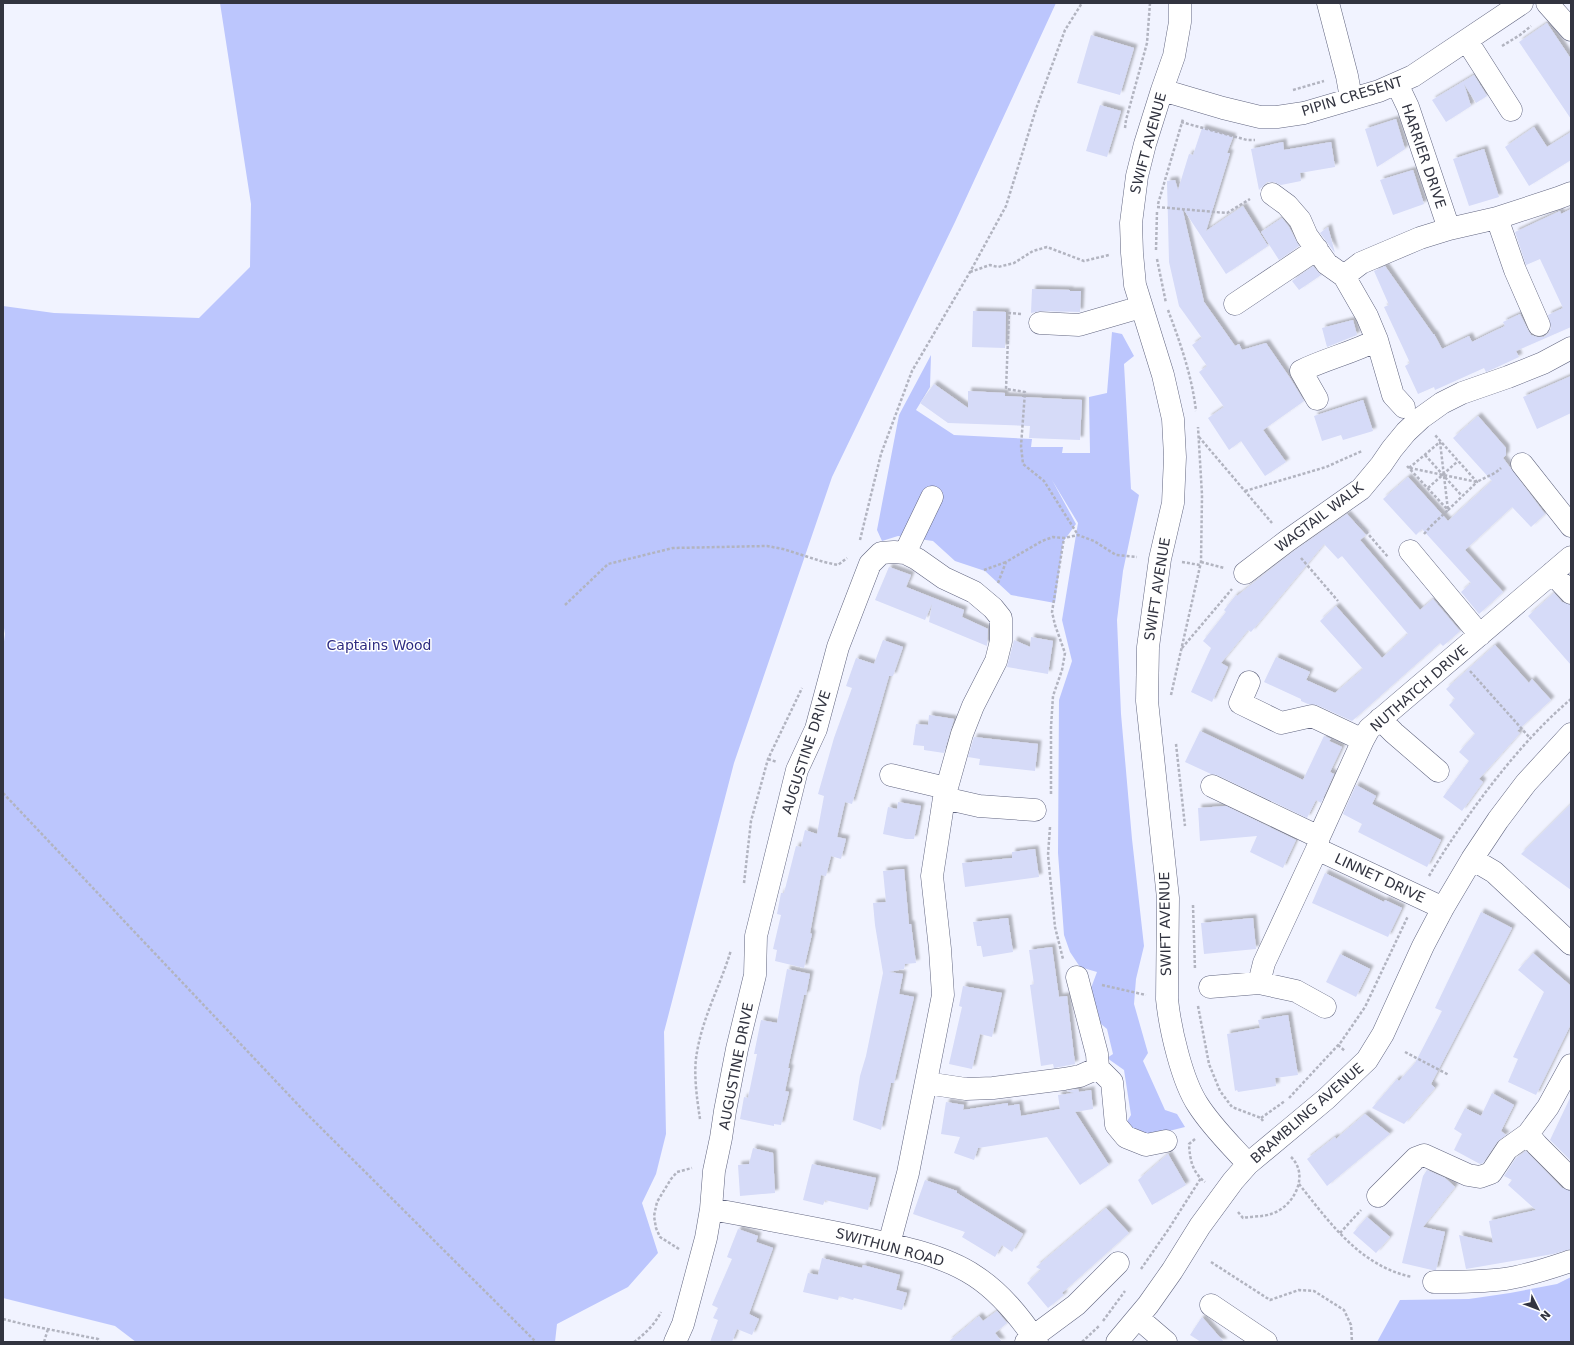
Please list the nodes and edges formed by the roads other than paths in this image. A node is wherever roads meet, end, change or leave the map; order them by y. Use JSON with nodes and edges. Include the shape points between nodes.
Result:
{"nodes":[{"id":1,"x":1180,"y":3,"type":"edge"},
{"id":2,"x":1328,"y":3,"type":"edge"},
{"id":3,"x":1522,"y":3,"type":"edge"},
{"id":4,"x":1547,"y":3,"type":"edge"},
{"id":5,"x":1571,"y":30,"type":"edge"},
{"id":6,"x":1467,"y":41,"type":"junction"},
{"id":7,"x":1397,"y":84,"type":"junction"},
{"id":8,"x":1162,"y":90,"type":"junction"},
{"id":9,"x":1351,"y":98,"type":"junction"},
{"id":10,"x":1511,"y":110,"type":"dead end"},
{"id":11,"x":1571,"y":193,"type":"edge"},
{"id":12,"x":1272,"y":194,"type":"road end"},
{"id":13,"x":1497,"y":218,"type":"junction"},
{"id":14,"x":1449,"y":229,"type":"junction"},
{"id":15,"x":1322,"y":256,"type":"junction"},
{"id":16,"x":1344,"y":276,"type":"junction"},
{"id":17,"x":1235,"y":304,"type":"dead end"},
{"id":18,"x":1141,"y":307,"type":"junction"},
{"id":19,"x":1040,"y":323,"type":"road end"},
{"id":20,"x":1539,"y":326,"type":"dead end"},
{"id":21,"x":1377,"y":340,"type":"junction"},
{"id":22,"x":1571,"y":348,"type":"edge"},
{"id":23,"x":1317,"y":399,"type":"dead end"},
{"id":24,"x":1412,"y":412,"type":"junction"},
{"id":25,"x":1522,"y":464,"type":"dead end"},
{"id":26,"x":932,"y":497,"type":"dead end"},
{"id":27,"x":1571,"y":526,"type":"edge"},
{"id":28,"x":1410,"y":551,"type":"road end"},
{"id":29,"x":905,"y":553,"type":"junction"},
{"id":30,"x":1571,"y":557,"type":"edge"},
{"id":31,"x":1552,"y":572,"type":"junction"},
{"id":32,"x":1244,"y":573,"type":"road end"},
{"id":33,"x":1571,"y":593,"type":"edge"},
{"id":34,"x":1480,"y":635,"type":"junction"},
{"id":35,"x":1249,"y":682,"type":"dead end"},
{"id":36,"x":1380,"y":719,"type":"junction"},
{"id":37,"x":1571,"y":734,"type":"edge"},
{"id":38,"x":1363,"y":740,"type":"junction"},
{"id":39,"x":1438,"y":771,"type":"dead end"},
{"id":40,"x":891,"y":775,"type":"dead end"},
{"id":41,"x":1212,"y":786,"type":"dead end"},
{"id":42,"x":945,"y":793,"type":"junction"},
{"id":43,"x":1045,"y":811,"type":"road end"},
{"id":44,"x":1318,"y":843,"type":"junction"},
{"id":45,"x":1472,"y":859,"type":"junction"},
{"id":46,"x":1442,"y":908,"type":"junction"},
{"id":47,"x":1571,"y":944,"type":"edge"},
{"id":48,"x":1262,"y":973,"type":"junction"},
{"id":49,"x":1077,"y":977,"type":"road end"},
{"id":50,"x":1201,"y":988,"type":"road end"},
{"id":51,"x":1325,"y":1007,"type":"dead end"},
{"id":52,"x":1571,"y":1065,"type":"edge"},
{"id":53,"x":1098,"y":1068,"type":"junction"},
{"id":54,"x":926,"y":1083,"type":"junction"},
{"id":55,"x":1528,"y":1134,"type":"junction"},
{"id":56,"x":1166,"y":1141,"type":"dead end"},
{"id":57,"x":1248,"y":1164,"type":"junction"},
{"id":58,"x":1571,"y":1179,"type":"edge"},
{"id":59,"x":1378,"y":1196,"type":"road end"},
{"id":60,"x":711,"y":1209,"type":"junction"},
{"id":61,"x":889,"y":1244,"type":"junction"},
{"id":62,"x":1571,"y":1261,"type":"edge"},
{"id":63,"x":1118,"y":1263,"type":"dead end"},
{"id":64,"x":1434,"y":1282,"type":"road end"},
{"id":65,"x":1211,"y":1305,"type":"dead end"},
{"id":66,"x":1138,"y":1318,"type":"junction"},
{"id":67,"x":1032,"y":1340,"type":"edge"},
{"id":68,"x":675,"y":1342,"type":"edge"},
{"id":69,"x":1117,"y":1342,"type":"edge"},
{"id":70,"x":1166,"y":1342,"type":"edge"},
{"id":71,"x":1266,"y":1342,"type":"edge"}],
"edges":[{"from":1,"to":8,"type":"street","name":"SWIFT AVENUE","via":[[1180,22],[1174,56]]},
{"from":2,"to":9,"type":"street"},
{"from":3,"to":6,"type":"street","name":"PIPIN CRESENT"},
{"from":4,"to":5,"type":"street"},
{"from":6,"to":7,"type":"street","name":"PIPIN CRESENT"},
{"from":6,"to":10,"type":"street"},
{"from":7,"to":9,"type":"street","name":"PIPIN CRESENT"},
{"from":7,"to":14,"type":"street","name":"HARRIER DRIVE","via":[[1408,107]]},
{"from":8,"to":9,"type":"street","name":"PIPIN CRESENT","via":[[1260,117],[1304,112]]},
{"from":8,"to":18,"type":"street","name":"SWIFT AVENUE","via":[[1145,144],[1133,202],[1132,253],[1135,285]]},
{"from":11,"to":13,"type":"street"},
{"from":12,"to":15,"type":"street","via":[[1287,205],[1300,220],[1307,236]]},
{"from":13,"to":14,"type":"street"},
{"from":13,"to":20,"type":"street","via":[[1515,270]]},
{"from":14,"to":16,"type":"street","via":[[1390,250],[1361,263]]},
{"from":15,"to":16,"type":"street"},
{"from":15,"to":17,"type":"street"},
{"from":16,"to":21,"type":"street","via":[[1367,316]]},
{"from":18,"to":19,"type":"street","via":[[1079,325]]},
{"from":18,"to":57,"type":"street","name":"SWIFT AVENUE","via":[[1164,375],[1173,419],[1175,457],[1173,503],[1160,559],[1148,647],[1147,701],[1168,898],[1168,1015],[1185,1079],[1197,1104]]},
{"from":21,"to":23,"type":"street","via":[[1300,371]]},
{"from":21,"to":24,"type":"street","via":[[1393,395]]},
{"from":22,"to":24,"type":"street","name":"WAGTAIL WALK","via":[[1543,363],[1442,403]]},
{"from":24,"to":32,"type":"street","name":"WAGTAIL WALK","via":[[1406,432],[1361,488]]},
{"from":25,"to":27,"type":"street"},
{"from":26,"to":29,"type":"street"},
{"from":28,"to":34,"type":"street"},
{"from":29,"to":42,"type":"street","name":"AUGUSTINE DRIVE","via":[[944,578],[974,592],[993,608],[1000,618],[1001,641],[996,661],[962,734]]},
{"from":29,"to":60,"type":"street","name":"AUGUSTINE DRIVE","via":[[881,553],[870,564],[838,647],[816,729],[797,770],[756,936],[755,976],[736,1049],[714,1171]]},
{"from":30,"to":31,"type":"street","name":"NUTHATCH DRIVE"},
{"from":31,"to":33,"type":"street"},
{"from":31,"to":34,"type":"street","name":"NUTHATCH DRIVE"},
{"from":34,"to":36,"type":"street","name":"NUTHATCH DRIVE"},
{"from":35,"to":38,"type":"street","via":[[1240,703],[1281,723],[1312,716]]},
{"from":36,"to":38,"type":"street","name":"NUTHATCH DRIVE"},
{"from":36,"to":39,"type":"street"},
{"from":37,"to":45,"type":"street","name":"BRAMBLING AVENUE","via":[[1526,783]]},
{"from":38,"to":44,"type":"street","name":"NUTHATCH DRIVE"},
{"from":40,"to":42,"type":"street"},
{"from":41,"to":44,"type":"street","name":"LINNET DRIVE"},
{"from":42,"to":43,"type":"street","via":[[979,806]]},
{"from":42,"to":54,"type":"street","name":"AUGUSTINE DRIVE","via":[[932,876],[943,995]]},
{"from":44,"to":46,"type":"street","name":"LINNET DRIVE"},
{"from":44,"to":48,"type":"street","name":"NUTHATCH DRIVE"},
{"from":45,"to":46,"type":"street","name":"BRAMBLING AVENUE"},
{"from":45,"to":47,"type":"street","via":[[1494,872]]},
{"from":46,"to":57,"type":"street","name":"BRAMBLING AVENUE","via":[[1383,1034],[1367,1060],[1326,1100]]},
{"from":48,"to":50,"type":"street"},
{"from":48,"to":51,"type":"street"},
{"from":49,"to":53,"type":"street","via":[[1096,1047]]},
{"from":52,"to":55,"type":"street","via":[[1548,1107]]},
{"from":53,"to":54,"type":"street","via":[[1080,1076],[993,1088],[966,1089]]},
{"from":53,"to":56,"type":"street","via":[[1112,1082],[1116,1125],[1126,1137],[1146,1145]]},
{"from":54,"to":61,"type":"street","name":"AUGUSTINE DRIVE","via":[[908,1173]]},
{"from":55,"to":58,"type":"street"},
{"from":55,"to":59,"type":"street","via":[[1507,1149],[1491,1173],[1480,1177],[1468,1175],[1424,1155],[1416,1158]]},
{"from":57,"to":66,"type":"street","name":"BRAMBLING AVENUE","via":[[1233,1180],[1200,1226]]},
{"from":60,"to":61,"type":"street","name":"SWITHUN ROAD"},
{"from":60,"to":68,"type":"street","name":"AUGUSTINE DRIVE","via":[[706,1238],[683,1324]]},
{"from":61,"to":67,"type":"street","name":"SWITHUN ROAD","via":[[950,1262],[975,1276],[1000,1295],[1018,1315]]},
{"from":62,"to":64,"type":"street","via":[[1506,1279]]},
{"from":63,"to":67,"type":"street","via":[[1076,1305]]},
{"from":65,"to":71,"type":"street"},
{"from":66,"to":69,"type":"street","name":"BRAMBLING AVENUE"},
{"from":66,"to":70,"type":"street"}]}
